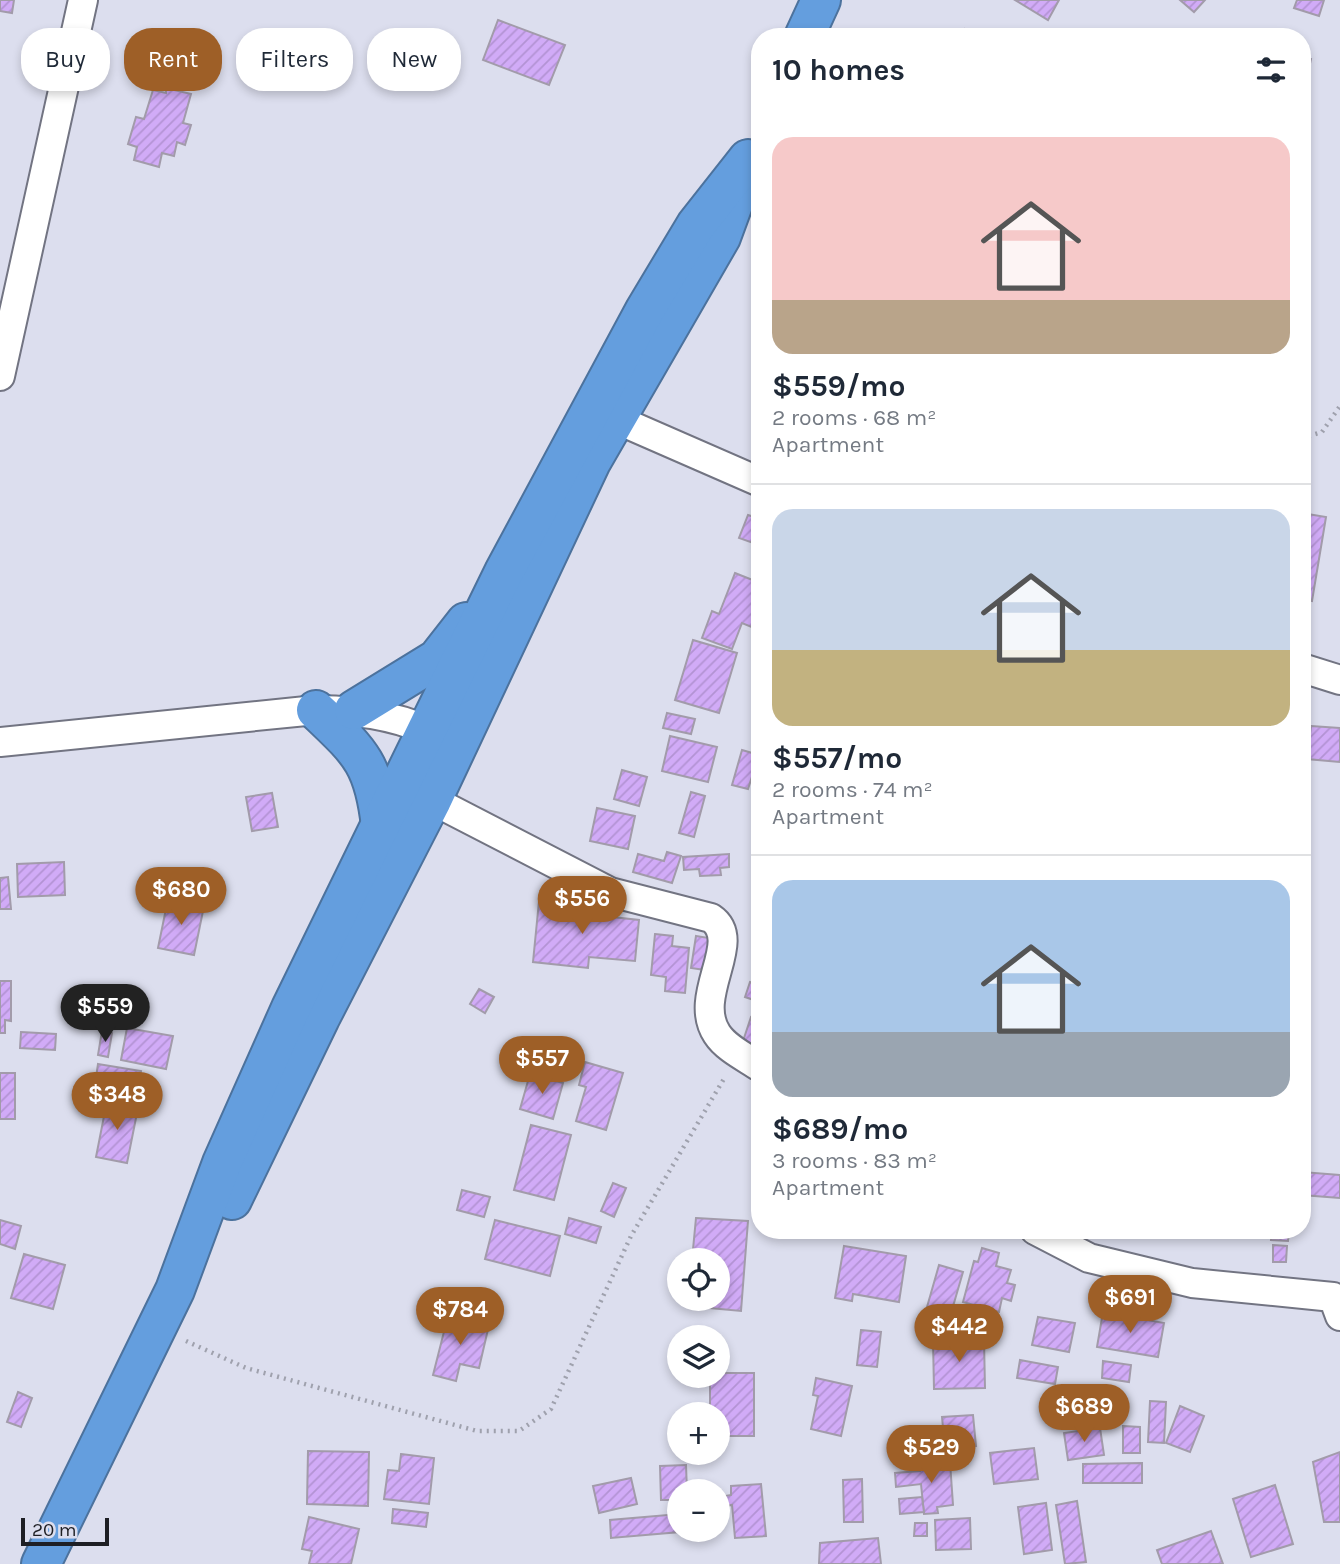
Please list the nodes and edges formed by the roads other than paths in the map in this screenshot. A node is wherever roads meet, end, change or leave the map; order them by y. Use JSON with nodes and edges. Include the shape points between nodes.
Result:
{"nodes":[{"id":1,"x":83,"y":0,"type":"edge"},
{"id":2,"x":820,"y":0,"type":"edge"},
{"id":3,"x":808,"y":28,"type":"edge"},
{"id":4,"x":751,"y":151,"type":"edge"},
{"id":5,"x":751,"y":155,"type":"edge"},
{"id":6,"x":0,"y":376,"type":"edge"},
{"id":7,"x":618,"y":420,"type":"junction"},
{"id":8,"x":751,"y":478,"type":"edge"},
{"id":9,"x":504,"y":572,"type":"junction"},
{"id":10,"x":1311,"y":671,"type":"edge"},
{"id":11,"x":1340,"y":681,"type":"edge"},
{"id":12,"x":316,"y":710,"type":"junction"},
{"id":13,"x":354,"y":710,"type":"junction"},
{"id":14,"x":443,"y":738,"type":"junction"},
{"id":15,"x":0,"y":742,"type":"edge"},
{"id":16,"x":432,"y":800,"type":"junction"},
{"id":17,"x":381,"y":826,"type":"junction"},
{"id":18,"x":750,"y":1060,"type":"edge"},
{"id":19,"x":1052,"y":1239,"type":"edge"},
{"id":20,"x":175,"y":1290,"type":"junction"},
{"id":21,"x":1338,"y":1303,"type":"edge"},
{"id":22,"x":41,"y":1564,"type":"edge"}],
"edges":[{"from":1,"to":6,"type":"street"},
{"from":2,"to":3,"type":"highway"},
{"from":4,"to":9,"type":"highway","via":[[696,225],[645,310]]},
{"from":5,"to":7,"type":"highway","via":[[721,237]]},
{"from":7,"to":8,"type":"street"},
{"from":7,"to":14,"type":"highway"},
{"from":9,"to":13,"type":"highway","via":[[437,659]]},
{"from":9,"to":14,"type":"highway"},
{"from":10,"to":11,"type":"street"},
{"from":12,"to":13,"type":"street"},
{"from":12,"to":15,"type":"street"},
{"from":12,"to":17,"type":"highway","via":[[360,752],[378,798]]},
{"from":13,"to":14,"type":"street"},
{"from":14,"to":16,"type":"highway"},
{"from":14,"to":17,"type":"highway"},
{"from":16,"to":18,"type":"street","via":[[610,892],[720,924],[725,937],[708,1000],[716,1033]]},
{"from":16,"to":20,"type":"highway","via":[[212,1242]]},
{"from":17,"to":20,"type":"highway","via":[[291,1008],[222,1163]]},
{"from":19,"to":21,"type":"street","via":[[1088,1258],[1192,1283]]},
{"from":20,"to":22,"type":"highway"}]}
